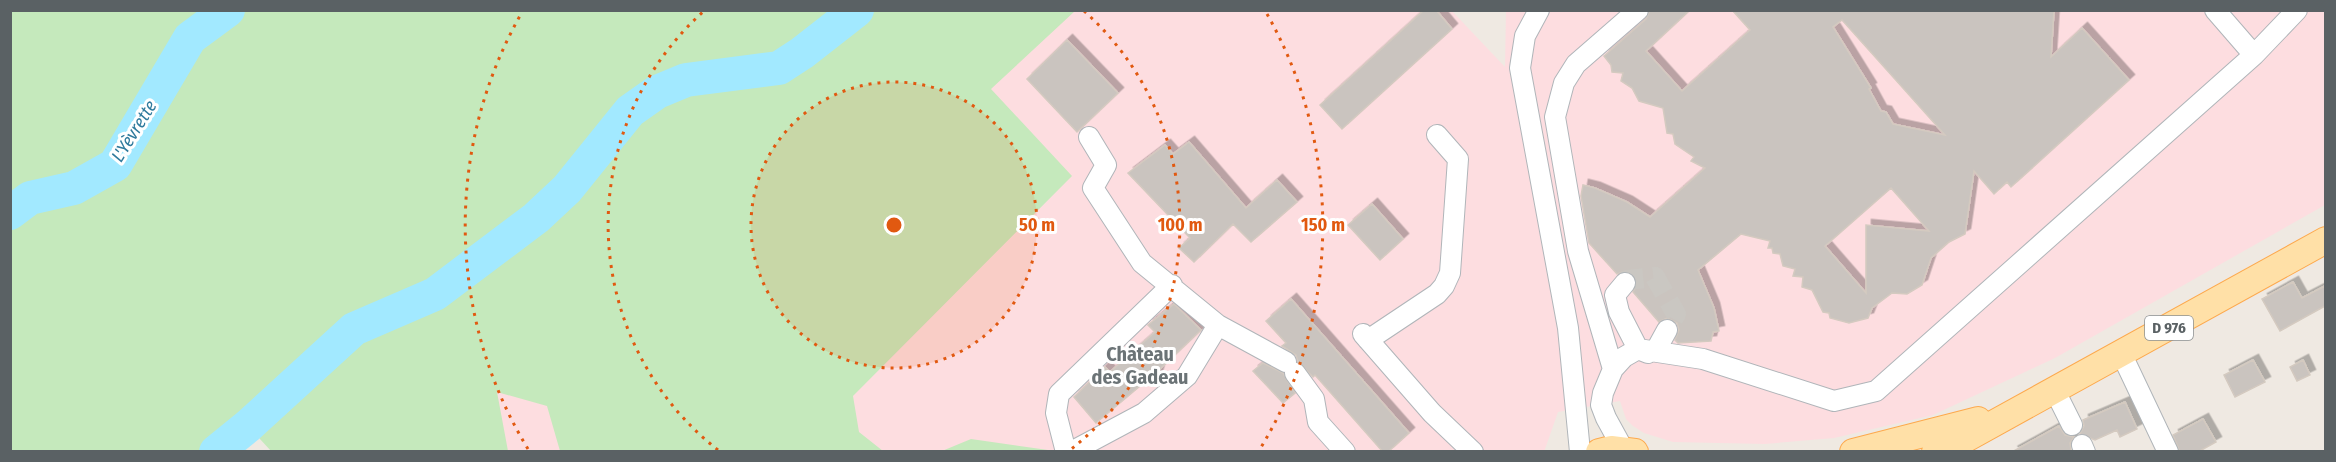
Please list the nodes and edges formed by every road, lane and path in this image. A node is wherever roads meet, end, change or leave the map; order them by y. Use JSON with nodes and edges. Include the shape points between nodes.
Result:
{"nodes":[{"id":1,"x":1539,"y":10,"type":"edge"},
{"id":2,"x":1638,"y":10,"type":"edge"},
{"id":3,"x":2216,"y":10,"type":"edge"},
{"id":4,"x":2297,"y":10,"type":"edge"},
{"id":5,"x":2254,"y":55,"type":"junction"},
{"id":6,"x":1437,"y":135,"type":"dead end"},
{"id":7,"x":1089,"y":137,"type":"dead end"},
{"id":8,"x":2325,"y":240,"type":"edge"},
{"id":9,"x":1578,"y":251,"type":"junction"},
{"id":10,"x":1625,"y":283,"type":"dead end"},
{"id":11,"x":1172,"y":285,"type":"junction"},
{"id":12,"x":1218,"y":325,"type":"junction"},
{"id":13,"x":1568,"y":328,"type":"junction"},
{"id":14,"x":1667,"y":330,"type":"tunnel mouth"},
{"id":15,"x":1647,"y":350,"type":"junction"},
{"id":16,"x":2121,"y":353,"type":"junction"},
{"id":17,"x":1613,"y":369,"type":"junction"},
{"id":18,"x":2054,"y":389,"type":"junction"},
{"id":19,"x":2010,"y":412,"type":"junction"},
{"id":20,"x":2072,"y":425,"type":"dead end"},
{"id":21,"x":1619,"y":450,"type":"edge"},
{"id":22,"x":1066,"y":452,"type":"edge"},
{"id":23,"x":1071,"y":452,"type":"edge"},
{"id":24,"x":1345,"y":452,"type":"edge"},
{"id":25,"x":1473,"y":452,"type":"edge"},
{"id":26,"x":1580,"y":452,"type":"edge"},
{"id":27,"x":1853,"y":452,"type":"edge"},
{"id":28,"x":1935,"y":452,"type":"edge"},
{"id":29,"x":2168,"y":452,"type":"edge"}],
"edges":[{"from":1,"to":13,"type":"street","via":[[1525,36],[1520,68]]},
{"from":2,"to":9,"type":"street","via":[[1576,64],[1558,102],[1556,125]]},
{"from":3,"to":5,"type":"street"},
{"from":4,"to":5,"type":"street"},
{"from":5,"to":15,"type":"street","via":[[1876,392],[1834,401],[1773,382],[1755,389]]},
{"from":6,"to":25,"type":"street","via":[[1458,159],[1450,273],[1437,294],[1366,337],[1432,413]]},
{"from":7,"to":11,"type":"street","via":[[1106,165],[1093,188],[1142,263]]},
{"from":8,"to":16,"type":"main road","number":"D 976"},
{"from":9,"to":13,"type":"street"},
{"from":9,"to":17,"type":"street"},
{"from":10,"to":15,"type":"street","via":[[1615,295],[1619,312]]},
{"from":11,"to":12,"type":"street"},
{"from":11,"to":22,"type":"street","via":[[1059,394],[1056,413]]},
{"from":12,"to":23,"type":"street","via":[[1179,384],[1144,413]]},
{"from":12,"to":24,"type":"street","via":[[1291,367],[1314,399],[1318,422]]},
{"from":13,"to":26,"type":"street"},
{"from":14,"to":15,"type":"street"},
{"from":15,"to":17,"type":"street","via":[[1624,357]]},
{"from":16,"to":18,"type":"main road","number":"D 976"},
{"from":16,"to":29,"type":"street"},
{"from":17,"to":21,"type":"street","via":[[1601,405]]},
{"from":18,"to":19,"type":"main road","number":"D 976"},
{"from":18,"to":20,"type":"street"},
{"from":19,"to":27,"type":"main road","number":"D 976"},
{"from":19,"to":28,"type":"main road","number":"D 976"}]}
